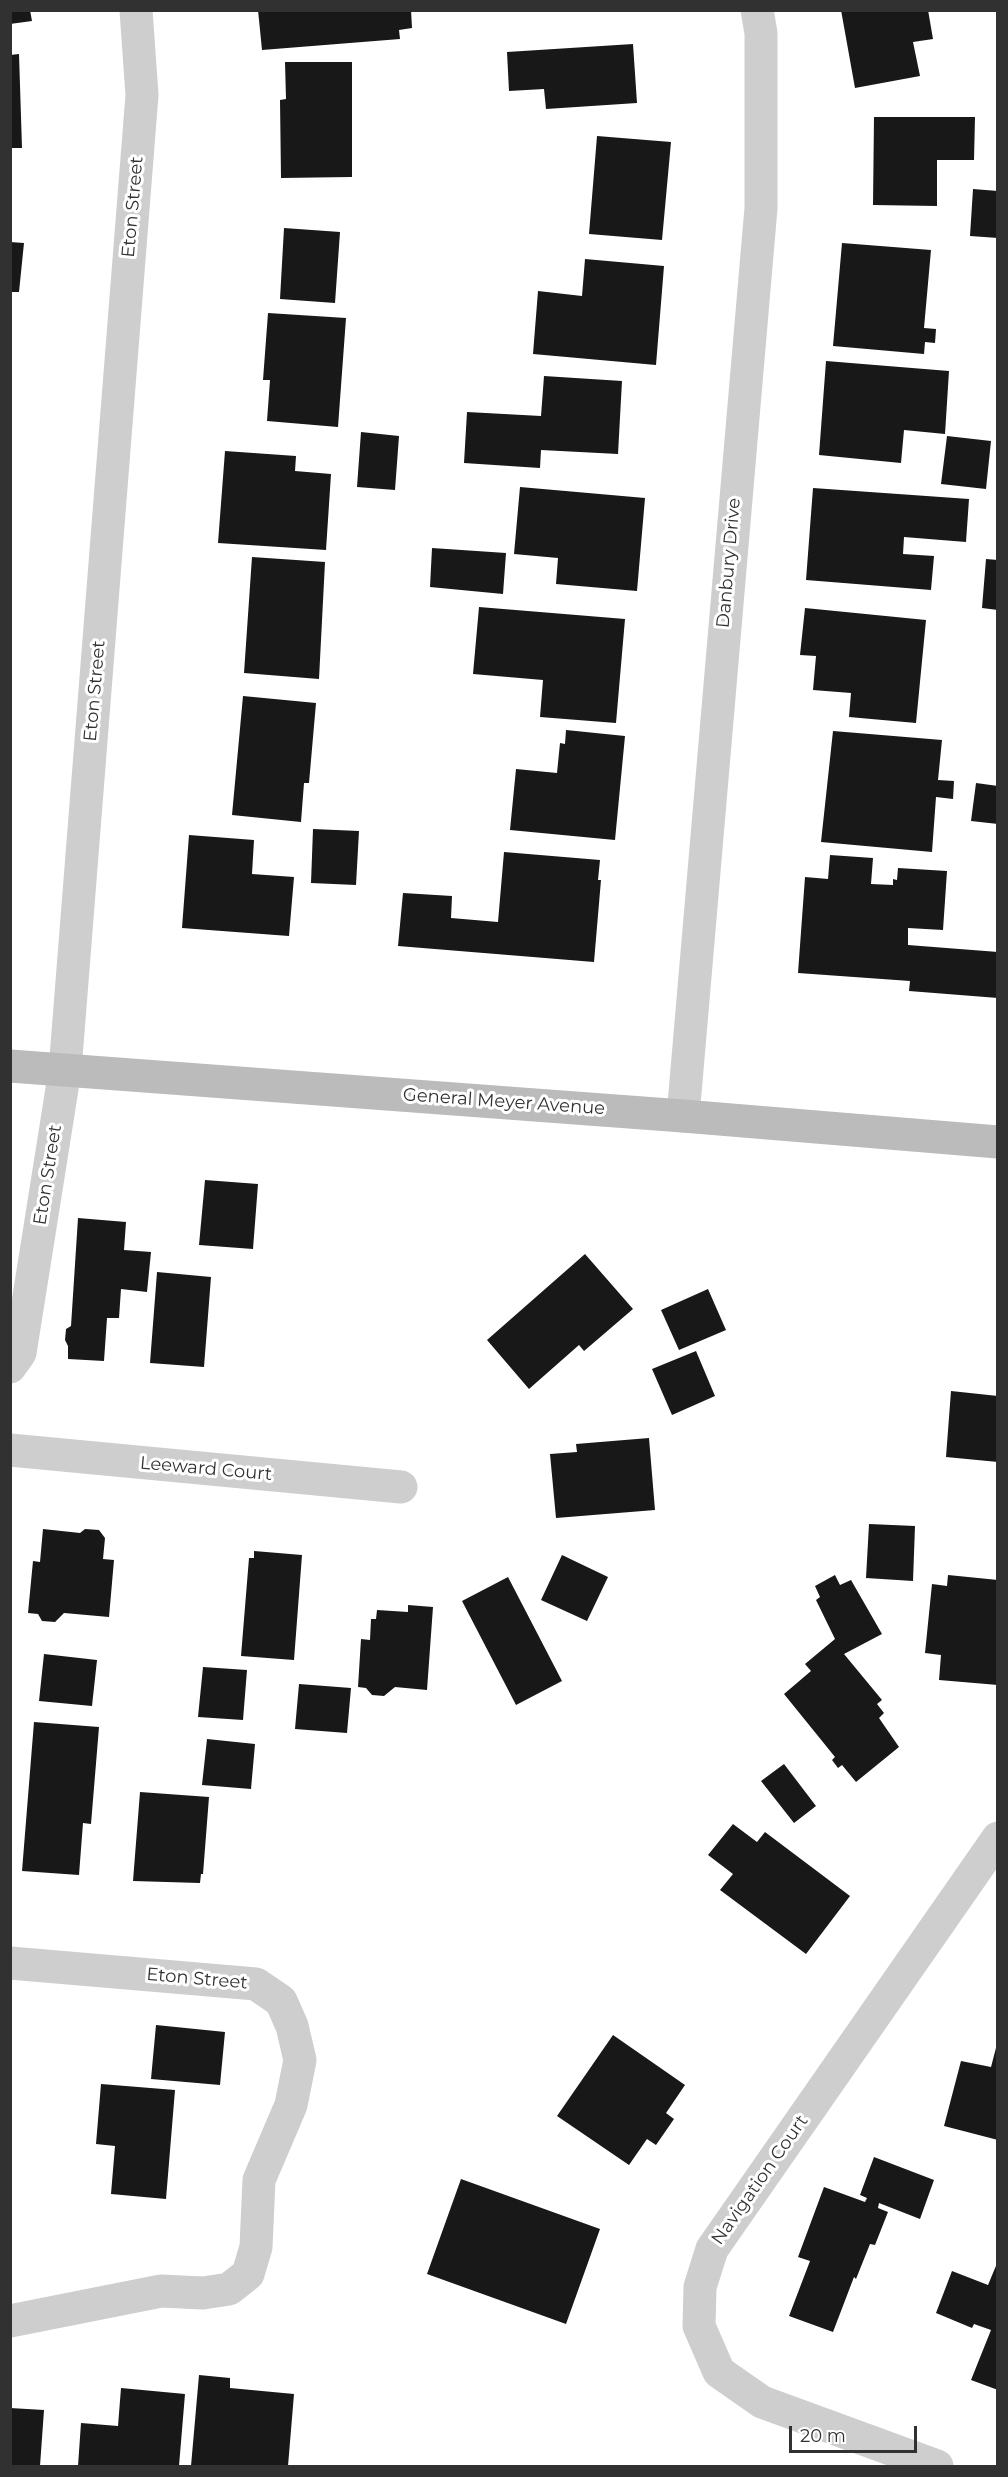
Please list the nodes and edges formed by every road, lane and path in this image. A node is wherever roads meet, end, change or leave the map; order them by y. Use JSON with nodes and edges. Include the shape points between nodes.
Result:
{"nodes":[{"id":1,"x":136,"y":10,"type":"edge"},
{"id":2,"x":756,"y":10,"type":"edge"},
{"id":3,"x":10,"y":1066,"type":"edge"},
{"id":4,"x":64,"y":1070,"type":"junction"},
{"id":5,"x":683,"y":1116,"type":"junction"},
{"id":6,"x":998,"y":1142,"type":"edge"},
{"id":7,"x":10,"y":1367,"type":"edge"},
{"id":8,"x":10,"y":1450,"type":"edge"},
{"id":9,"x":401,"y":1487,"type":"dead end"},
{"id":10,"x":998,"y":1838,"type":"edge"},
{"id":11,"x":10,"y":1963,"type":"edge"},
{"id":12,"x":10,"y":2321,"type":"edge"},
{"id":13,"x":937,"y":2466,"type":"edge"}],
"edges":[{"from":1,"to":4,"type":"street","name":"Eton Street","via":[[142,96]]},
{"from":2,"to":5,"type":"street","name":"Danbury Drive","via":[[761,33],[760,208]]},
{"from":3,"to":4,"type":"main road","name":"General Meyer Avenue"},
{"from":4,"to":5,"type":"main road","name":"General Meyer Avenue"},
{"from":4,"to":7,"type":"street","name":"Eton Street","via":[[20,1353]]},
{"from":5,"to":6,"type":"main road","name":"General Meyer Avenue"},
{"from":8,"to":9,"type":"street","name":"Leeward Court"},
{"from":10,"to":13,"type":"street","name":"Navigation Court","via":[[712,2249],[700,2287],[699,2326],[719,2372],[762,2402]]},
{"from":11,"to":12,"type":"street","name":"Eton Street","via":[[256,1984],[281,2001],[300,2060],[291,2105],[259,2180],[256,2247],[248,2274],[229,2289],[203,2293],[161,2290]]}]}
